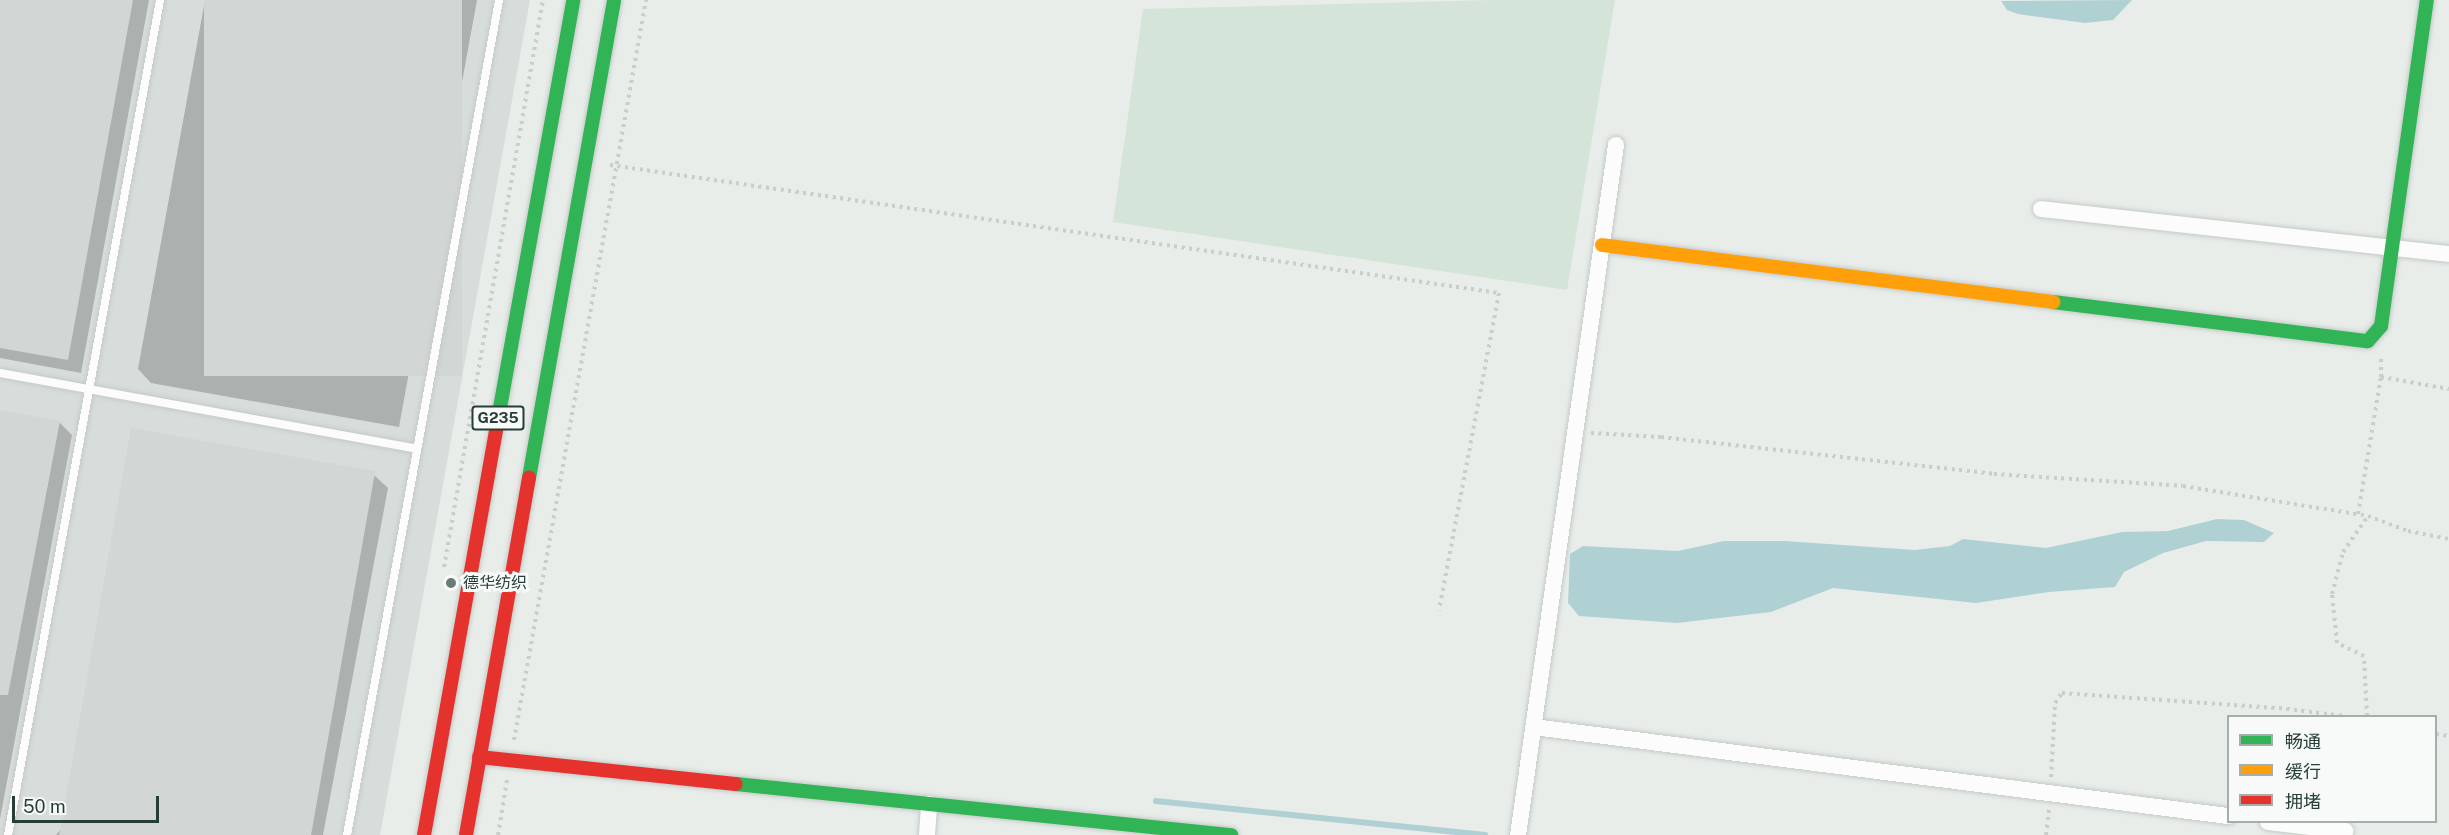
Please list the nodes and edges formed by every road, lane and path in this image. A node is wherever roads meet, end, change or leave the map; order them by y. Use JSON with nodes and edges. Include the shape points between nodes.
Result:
{"nodes":[{"id":1,"x":160,"y":0,"type":"edge"},
{"id":2,"x":499,"y":0,"type":"edge"},
{"id":3,"x":543,"y":0,"type":"edge"},
{"id":4,"x":573,"y":0,"type":"edge"},
{"id":5,"x":614,"y":0,"type":"edge"},
{"id":6,"x":646,"y":0,"type":"edge"},
{"id":7,"x":2427,"y":0,"type":"edge"},
{"id":8,"x":1616,"y":145,"type":"dead end"},
{"id":9,"x":585,"y":161,"type":"junction"},
{"id":10,"x":618,"y":166,"type":"junction"},
{"id":11,"x":2041,"y":209,"type":"dead end"},
{"id":12,"x":1602,"y":245,"type":"junction"},
{"id":13,"x":2392,"y":248,"type":"junction"},
{"id":14,"x":2449,"y":254,"type":"edge"},
{"id":15,"x":0,"y":373,"type":"edge"},
{"id":16,"x":89,"y":389,"type":"junction"},
{"id":17,"x":2449,"y":389,"type":"edge"},
{"id":18,"x":1576,"y":432,"type":"junction"},
{"id":19,"x":417,"y":449,"type":"junction"},
{"id":20,"x":2358,"y":514,"type":"junction"},
{"id":21,"x":2368,"y":516,"type":"junction"},
{"id":22,"x":2449,"y":539,"type":"edge"},
{"id":23,"x":442,"y":576,"type":"dead end"},
{"id":24,"x":1439,"y":610,"type":"dead end"},
{"id":25,"x":2330,"y":715,"type":"edge"},
{"id":26,"x":2367,"y":715,"type":"edge"},
{"id":27,"x":1534,"y":727,"type":"junction"},
{"id":28,"x":479,"y":757,"type":"junction"},
{"id":29,"x":510,"y":762,"type":"junction"},
{"id":30,"x":2050,"y":794,"type":"junction"},
{"id":31,"x":929,"y":804,"type":"junction"},
{"id":32,"x":2227,"y":816,"type":"edge"},
{"id":33,"x":2279,"y":823,"type":"edge"},
{"id":34,"x":1073,"y":827,"type":"edge"},
{"id":35,"x":2345,"y":829,"type":"edge"},
{"id":36,"x":9,"y":835,"type":"edge"},
{"id":37,"x":348,"y":835,"type":"edge"},
{"id":38,"x":424,"y":835,"type":"edge"},
{"id":39,"x":466,"y":835,"type":"edge"},
{"id":40,"x":498,"y":835,"type":"edge"},
{"id":41,"x":927,"y":835,"type":"edge"},
{"id":42,"x":1231,"y":835,"type":"edge"},
{"id":43,"x":1518,"y":835,"type":"edge"},
{"id":44,"x":2046,"y":835,"type":"edge"}],
"edges":[{"from":1,"to":16,"type":"lane"},
{"from":2,"to":19,"type":"lane"},
{"from":3,"to":23,"type":"path"},
{"from":4,"to":38,"type":"main road","number":"G235"},
{"from":5,"to":9,"type":"main road","number":"G235"},
{"from":6,"to":10,"type":"path"},
{"from":7,"to":13,"type":"main road"},
{"from":8,"to":12,"type":"street"},
{"from":9,"to":10,"type":"path"},
{"from":9,"to":28,"type":"main road","number":"G235"},
{"from":10,"to":24,"type":"path","via":[[1498,293]]},
{"from":10,"to":29,"type":"path"},
{"from":11,"to":13,"type":"street"},
{"from":12,"to":13,"type":"main road","via":[[2368,341],[2381,326]]},
{"from":12,"to":18,"type":"street"},
{"from":13,"to":14,"type":"street"},
{"from":15,"to":16,"type":"lane"},
{"from":16,"to":19,"type":"lane"},
{"from":16,"to":36,"type":"lane"},
{"from":17,"to":20,"type":"path","via":[[2380,377]]},
{"from":18,"to":20,"type":"path","via":[[1661,436],[1994,474],[2183,486]]},
{"from":18,"to":27,"type":"street"},
{"from":19,"to":37,"type":"lane"},
{"from":20,"to":21,"type":"path"},
{"from":21,"to":22,"type":"path","via":[[2408,531]]},
{"from":21,"to":26,"type":"path","via":[[2343,552],[2332,594],[2337,643],[2364,656]]},
{"from":25,"to":30,"type":"path","via":[[2062,693],[2055,703]]},
{"from":27,"to":30,"type":"street"},
{"from":27,"to":43,"type":"street"},
{"from":28,"to":29,"type":"main road"},
{"from":28,"to":39,"type":"main road","number":"G235"},
{"from":29,"to":31,"type":"main road"},
{"from":29,"to":40,"type":"path"},
{"from":30,"to":32,"type":"street"},
{"from":30,"to":44,"type":"path"},
{"from":31,"to":34,"type":"main road"},
{"from":31,"to":41,"type":"street"},
{"from":33,"to":35,"type":"street"},
{"from":34,"to":42,"type":"main road"}]}
